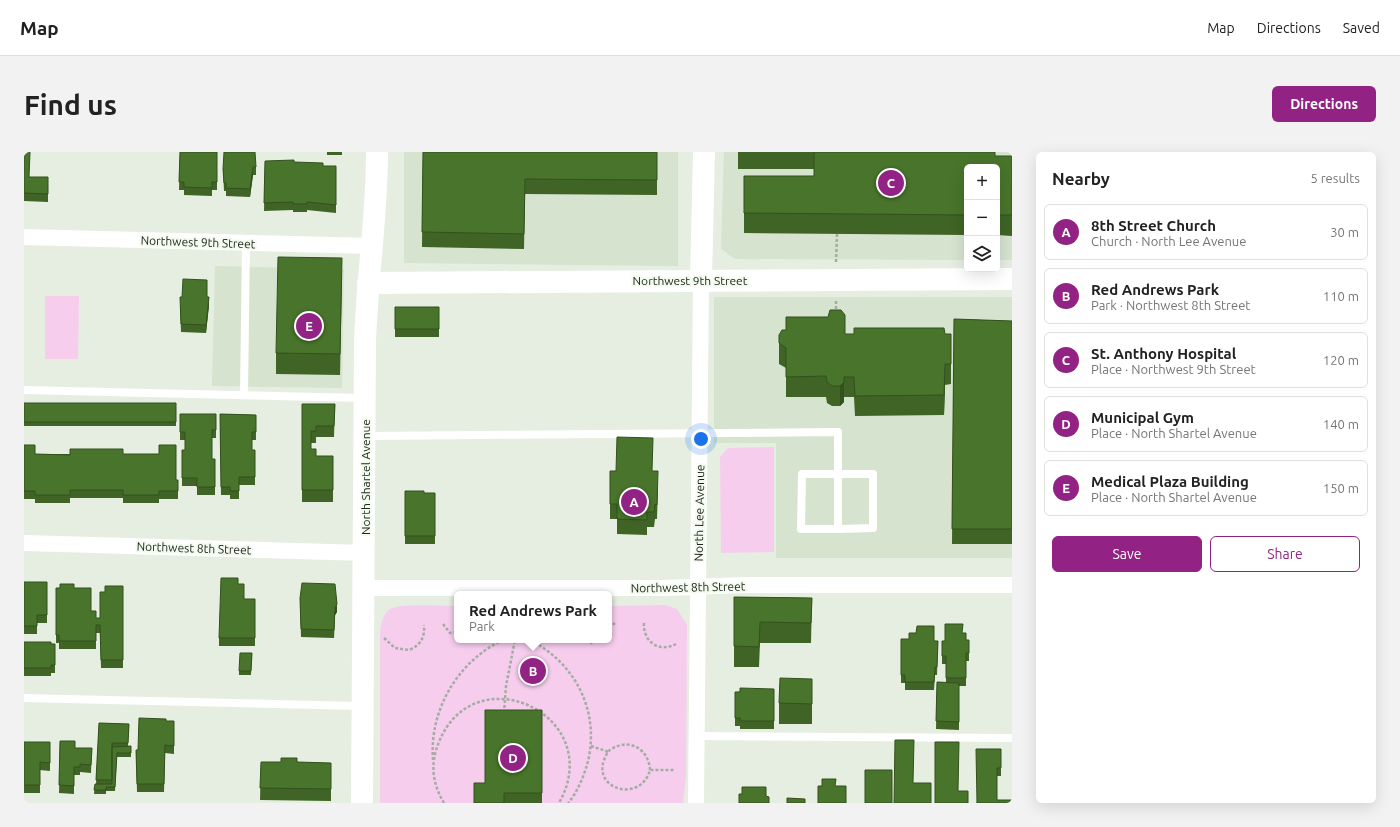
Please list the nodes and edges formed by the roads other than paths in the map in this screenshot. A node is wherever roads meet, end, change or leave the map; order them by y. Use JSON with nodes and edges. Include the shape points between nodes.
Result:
{"nodes":[{"id":1,"x":377,"y":152,"type":"edge"},
{"id":2,"x":704,"y":152,"type":"edge"},
{"id":3,"x":24,"y":237,"type":"edge"},
{"id":4,"x":246,"y":243,"type":"junction"},
{"id":5,"x":372,"y":246,"type":"junction"},
{"id":6,"x":1012,"y":279,"type":"edge"},
{"id":7,"x":701,"y":280,"type":"junction"},
{"id":8,"x":368,"y":283,"type":"junction"},
{"id":9,"x":24,"y":390,"type":"edge"},
{"id":10,"x":244,"y":395,"type":"junction"},
{"id":11,"x":365,"y":398,"type":"junction"},
{"id":12,"x":700,"y":433,"type":"junction"},
{"id":13,"x":365,"y":436,"type":"junction"},
{"id":14,"x":838,"y":474,"type":"junction"},
{"id":15,"x":838,"y":529,"type":"junction"},
{"id":16,"x":24,"y":543,"type":"edge"},
{"id":17,"x":364,"y":553,"type":"junction"},
{"id":18,"x":1012,"y":585,"type":"edge"},
{"id":19,"x":698,"y":587,"type":"junction"},
{"id":20,"x":364,"y":588,"type":"junction"},
{"id":21,"x":24,"y":698,"type":"edge"},
{"id":22,"x":363,"y":706,"type":"junction"},
{"id":23,"x":697,"y":736,"type":"junction"},
{"id":24,"x":1012,"y":738,"type":"edge"},
{"id":25,"x":362,"y":803,"type":"edge"},
{"id":26,"x":696,"y":803,"type":"edge"}],
"edges":[{"from":1,"to":5,"type":"street","name":"North Shartel Avenue"},
{"from":2,"to":7,"type":"street","name":"North Lee Avenue"},
{"from":3,"to":4,"type":"street","name":"Northwest 9th Street"},
{"from":4,"to":5,"type":"street","name":"Northwest 9th Street"},
{"from":4,"to":10,"type":"lane"},
{"from":5,"to":8,"type":"street","name":"North Shartel Avenue"},
{"from":6,"to":7,"type":"street","name":"Northwest 9th Street"},
{"from":7,"to":8,"type":"street","name":"Northwest 9th Street"},
{"from":7,"to":12,"type":"street","name":"North Lee Avenue"},
{"from":8,"to":11,"type":"street","name":"North Shartel Avenue"},
{"from":9,"to":10,"type":"lane"},
{"from":10,"to":11,"type":"lane"},
{"from":11,"to":13,"type":"street","name":"North Shartel Avenue"},
{"from":12,"to":13,"type":"lane"},
{"from":12,"to":14,"type":"lane","via":[[838,432]]},
{"from":12,"to":19,"type":"street","name":"North Lee Avenue"},
{"from":13,"to":17,"type":"street","name":"North Shartel Avenue"},
{"from":14,"to":15,"type":"lane"},
{"from":14,"to":15,"type":"lane","via":[[873,474],[873,528]]},
{"from":14,"to":15,"type":"lane","via":[[802,474],[801,529]]},
{"from":16,"to":17,"type":"street","name":"Northwest 8th Street"},
{"from":17,"to":20,"type":"street","name":"North Shartel Avenue"},
{"from":18,"to":19,"type":"street","name":"Northwest 8th Street"},
{"from":19,"to":20,"type":"street","name":"Northwest 8th Street"},
{"from":19,"to":23,"type":"street","name":"North Lee Avenue"},
{"from":20,"to":22,"type":"street","name":"North Shartel Avenue"},
{"from":21,"to":22,"type":"lane"},
{"from":22,"to":25,"type":"street","name":"North Shartel Avenue"},
{"from":23,"to":24,"type":"lane"},
{"from":23,"to":26,"type":"street","name":"North Lee Avenue"}]}
